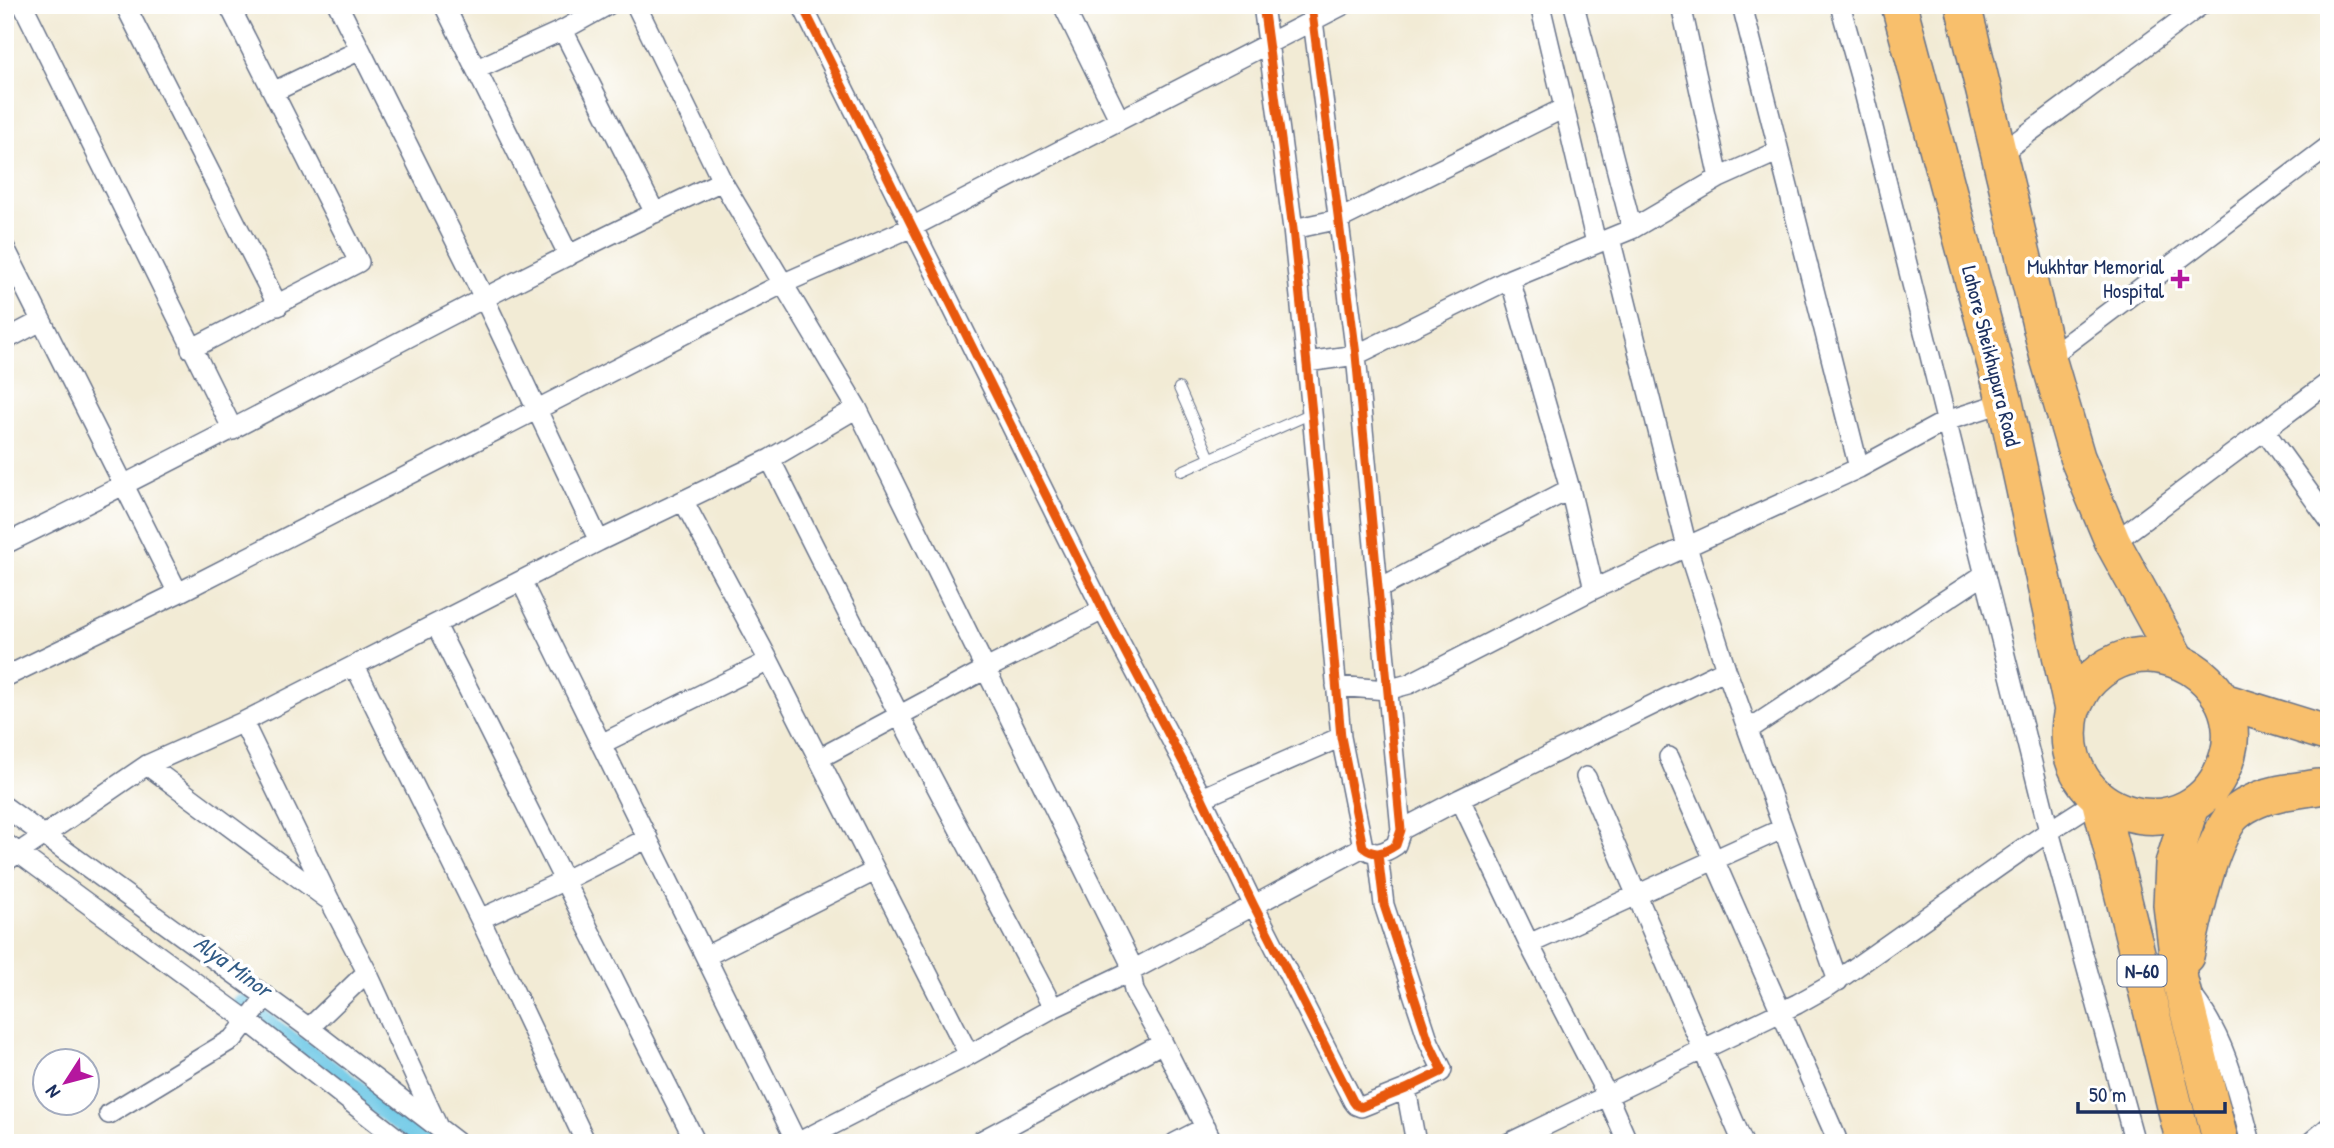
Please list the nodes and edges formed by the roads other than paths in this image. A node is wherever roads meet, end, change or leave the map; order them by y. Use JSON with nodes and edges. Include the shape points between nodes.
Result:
{"nodes":[{"id":1,"x":23,"y":5,"type":"edge"},
{"id":2,"x":125,"y":5,"type":"edge"},
{"id":3,"x":229,"y":5,"type":"edge"},
{"id":4,"x":338,"y":5,"type":"edge"},
{"id":5,"x":444,"y":5,"type":"edge"},
{"id":6,"x":608,"y":5,"type":"edge"},
{"id":7,"x":636,"y":5,"type":"edge"},
{"id":8,"x":802,"y":5,"type":"edge"},
{"id":9,"x":1063,"y":5,"type":"edge"},
{"id":10,"x":1263,"y":5,"type":"edge"},
{"id":11,"x":1343,"y":5,"type":"edge"},
{"id":12,"x":1540,"y":5,"type":"edge"},
{"id":13,"x":1574,"y":5,"type":"edge"},
{"id":14,"x":1681,"y":5,"type":"edge"},
{"id":15,"x":1742,"y":5,"type":"edge"},
{"id":16,"x":1840,"y":5,"type":"edge"},
{"id":17,"x":1899,"y":5,"type":"edge"},
{"id":18,"x":1963,"y":5,"type":"edge"},
{"id":19,"x":2201,"y":5,"type":"edge"},
{"id":20,"x":1312,"y":13,"type":"edge"},
{"id":21,"x":563,"y":30,"type":"junction"},
{"id":22,"x":1268,"y":43,"type":"junction"},
{"id":23,"x":360,"y":50,"type":"junction"},
{"id":24,"x":477,"y":69,"type":"junction"},
{"id":25,"x":275,"y":92,"type":"junction"},
{"id":26,"x":1564,"y":108,"type":"junction"},
{"id":27,"x":1119,"y":119,"type":"junction"},
{"id":28,"x":2329,"y":146,"type":"edge"},
{"id":29,"x":1777,"y":152,"type":"junction"},
{"id":30,"x":2000,"y":154,"type":"junction"},
{"id":31,"x":1719,"y":178,"type":"junction"},
{"id":32,"x":723,"y":181,"type":"junction"},
{"id":33,"x":655,"y":213,"type":"junction"},
{"id":34,"x":1340,"y":219,"type":"junction"},
{"id":35,"x":912,"y":227,"type":"junction"},
{"id":36,"x":1293,"y":229,"type":"junction"},
{"id":37,"x":1632,"y":229,"type":"junction"},
{"id":38,"x":1603,"y":241,"type":"junction"},
{"id":39,"x":5,"y":248,"type":"edge"},
{"id":40,"x":569,"y":256,"type":"junction"},
{"id":41,"x":1510,"y":279,"type":"junction"},
{"id":42,"x":782,"y":284,"type":"junction"},
{"id":43,"x":484,"y":298,"type":"junction"},
{"id":44,"x":278,"y":306,"type":"junction"},
{"id":45,"x":41,"y":321,"type":"junction"},
{"id":46,"x":5,"y":340,"type":"edge"},
{"id":47,"x":191,"y":349,"type":"junction"},
{"id":48,"x":1356,"y":355,"type":"junction"},
{"id":49,"x":2048,"y":358,"type":"junction"},
{"id":50,"x":1307,"y":362,"type":"junction"},
{"id":51,"x":2329,"y":382,"type":"edge"},
{"id":52,"x":1179,"y":388,"type":"dead end"},
{"id":53,"x":2005,"y":402,"type":"junction"},
{"id":54,"x":857,"y":408,"type":"junction"},
{"id":55,"x":537,"y":411,"type":"junction"},
{"id":56,"x":1312,"y":413,"type":"junction"},
{"id":57,"x":1946,"y":421,"type":"junction"},
{"id":58,"x":233,"y":430,"type":"junction"},
{"id":59,"x":2264,"y":430,"type":"junction"},
{"id":60,"x":770,"y":458,"type":"junction"},
{"id":61,"x":1210,"y":458,"type":"junction"},
{"id":62,"x":1859,"y":468,"type":"junction"},
{"id":63,"x":1182,"y":471,"type":"dead end"},
{"id":64,"x":124,"y":486,"type":"junction"},
{"id":65,"x":1570,"y":489,"type":"junction"},
{"id":66,"x":684,"y":502,"type":"junction"},
{"id":67,"x":2329,"y":520,"type":"edge"},
{"id":68,"x":598,"y":541,"type":"junction"},
{"id":69,"x":2113,"y":543,"type":"junction"},
{"id":70,"x":5,"y":544,"type":"edge"},
{"id":71,"x":1687,"y":547,"type":"junction"},
{"id":72,"x":1984,"y":574,"type":"junction"},
{"id":73,"x":521,"y":582,"type":"junction"},
{"id":74,"x":1378,"y":589,"type":"junction"},
{"id":75,"x":1594,"y":589,"type":"junction"},
{"id":76,"x":178,"y":593,"type":"junction"},
{"id":77,"x":1103,"y":610,"type":"junction"},
{"id":78,"x":436,"y":625,"type":"junction"},
{"id":79,"x":2177,"y":660,"type":"junction"},
{"id":80,"x":769,"y":661,"type":"junction"},
{"id":81,"x":355,"y":666,"type":"junction"},
{"id":82,"x":986,"y":669,"type":"junction"},
{"id":83,"x":1726,"y":669,"type":"junction"},
{"id":84,"x":5,"y":677,"type":"edge"},
{"id":85,"x":1336,"y":686,"type":"junction"},
{"id":86,"x":1387,"y":690,"type":"junction"},
{"id":87,"x":2223,"y":701,"type":"junction"},
{"id":88,"x":2072,"y":710,"type":"junction"},
{"id":89,"x":899,"y":715,"type":"junction"},
{"id":90,"x":243,"y":722,"type":"junction"},
{"id":91,"x":1748,"y":730,"type":"junction"},
{"id":92,"x":2329,"y":734,"type":"edge"},
{"id":93,"x":1341,"y":737,"type":"junction"},
{"id":94,"x":601,"y":744,"type":"junction"},
{"id":95,"x":1669,"y":757,"type":"dead end"},
{"id":96,"x":818,"y":759,"type":"junction"},
{"id":97,"x":147,"y":765,"type":"junction"},
{"id":98,"x":2224,"y":769,"type":"junction"},
{"id":99,"x":1586,"y":777,"type":"dead end"},
{"id":100,"x":2323,"y":789,"type":"edge"},
{"id":101,"x":1202,"y":798,"type":"junction"},
{"id":102,"x":1460,"y":799,"type":"junction"},
{"id":103,"x":2099,"y":799,"type":"junction"},
{"id":104,"x":2191,"y":806,"type":"junction"},
{"id":105,"x":5,"y":807,"type":"edge"},
{"id":106,"x":1782,"y":829,"type":"junction"},
{"id":107,"x":1401,"y":830,"type":"junction"},
{"id":108,"x":2049,"y":831,"type":"junction"},
{"id":109,"x":44,"y":836,"type":"junction"},
{"id":110,"x":648,"y":838,"type":"junction"},
{"id":111,"x":1370,"y":851,"type":"junction"},
{"id":112,"x":10,"y":853,"type":"edge"},
{"id":113,"x":1714,"y":860,"type":"junction"},
{"id":114,"x":875,"y":871,"type":"junction"},
{"id":115,"x":565,"y":880,"type":"junction"},
{"id":116,"x":1637,"y":895,"type":"junction"},
{"id":117,"x":330,"y":901,"type":"junction"},
{"id":118,"x":1253,"y":905,"type":"junction"},
{"id":119,"x":480,"y":919,"type":"junction"},
{"id":120,"x":1529,"y":944,"type":"junction"},
{"id":121,"x":706,"y":956,"type":"junction"},
{"id":122,"x":1131,"y":971,"type":"junction"},
{"id":123,"x":367,"y":972,"type":"junction"},
{"id":124,"x":2180,"y":980,"type":"junction"},
{"id":125,"x":1838,"y":981,"type":"junction"},
{"id":126,"x":1053,"y":1008,"type":"junction"},
{"id":127,"x":257,"y":1010,"type":"junction"},
{"id":128,"x":1782,"y":1012,"type":"junction"},
{"id":129,"x":309,"y":1028,"type":"junction"},
{"id":130,"x":1163,"y":1042,"type":"junction"},
{"id":131,"x":1703,"y":1050,"type":"junction"},
{"id":132,"x":969,"y":1055,"type":"junction"},
{"id":133,"x":1406,"y":1089,"type":"junction"},
{"id":134,"x":1607,"y":1095,"type":"junction"},
{"id":135,"x":109,"y":1114,"type":"dead end"},
{"id":136,"x":438,"y":1127,"type":"junction"},
{"id":137,"x":2329,"y":1127,"type":"edge"},
{"id":138,"x":1210,"y":1135,"type":"edge"},
{"id":139,"x":1836,"y":1137,"type":"dead end"},
{"id":140,"x":403,"y":1143,"type":"edge"},
{"id":141,"x":458,"y":1143,"type":"edge"},
{"id":142,"x":586,"y":1143,"type":"edge"},
{"id":143,"x":696,"y":1143,"type":"edge"},
{"id":144,"x":797,"y":1143,"type":"edge"},
{"id":145,"x":978,"y":1143,"type":"edge"},
{"id":146,"x":1175,"y":1143,"type":"edge"},
{"id":147,"x":1416,"y":1143,"type":"edge"},
{"id":148,"x":1509,"y":1143,"type":"edge"},
{"id":149,"x":1628,"y":1143,"type":"edge"},
{"id":150,"x":1743,"y":1143,"type":"edge"},
{"id":151,"x":2135,"y":1143,"type":"edge"},
{"id":152,"x":2184,"y":1143,"type":"edge"},
{"id":153,"x":2221,"y":1143,"type":"edge"},
{"id":154,"x":2251,"y":1143,"type":"edge"},
{"id":155,"x":2310,"y":1143,"type":"edge"}],
"edges":[{"from":1,"to":47,"type":"street"},
{"from":2,"to":44,"type":"street"},
{"from":3,"to":25,"type":"street"},
{"from":4,"to":23,"type":"street"},
{"from":5,"to":24,"type":"street"},
{"from":6,"to":21,"type":"street"},
{"from":7,"to":32,"type":"street"},
{"from":8,"to":35,"type":"street"},
{"from":9,"to":27,"type":"street"},
{"from":10,"to":22,"type":"street"},
{"from":11,"to":20,"type":"street"},
{"from":12,"to":26,"type":"street"},
{"from":13,"to":37,"type":"street"},
{"from":14,"to":31,"type":"street"},
{"from":15,"to":29,"type":"street"},
{"from":16,"to":57,"type":"street"},
{"from":17,"to":53,"type":"highway","name":"Lahore Sheikhupura Road"},
{"from":18,"to":30,"type":"highway"},
{"from":19,"to":30,"type":"street"},
{"from":20,"to":22,"type":"street"},
{"from":20,"to":34,"type":"street"},
{"from":21,"to":24,"type":"street"},
{"from":21,"to":33,"type":"street"},
{"from":22,"to":27,"type":"street"},
{"from":22,"to":36,"type":"street"},
{"from":23,"to":25,"type":"street"},
{"from":23,"to":43,"type":"street"},
{"from":24,"to":40,"type":"street"},
{"from":25,"to":44,"type":"street","via":[[359,262]]},
{"from":26,"to":34,"type":"street"},
{"from":26,"to":38,"type":"street"},
{"from":27,"to":35,"type":"street"},
{"from":28,"to":49,"type":"street"},
{"from":29,"to":31,"type":"street"},
{"from":29,"to":62,"type":"street"},
{"from":30,"to":49,"type":"highway"},
{"from":31,"to":37,"type":"street"},
{"from":32,"to":33,"type":"street"},
{"from":32,"to":42,"type":"street"},
{"from":33,"to":40,"type":"street"},
{"from":34,"to":36,"type":"street"},
{"from":34,"to":48,"type":"street"},
{"from":35,"to":42,"type":"street"},
{"from":35,"to":77,"type":"street"},
{"from":36,"to":50,"type":"street"},
{"from":37,"to":38,"type":"street"},
{"from":38,"to":41,"type":"street"},
{"from":38,"to":71,"type":"street"},
{"from":39,"to":45,"type":"street"},
{"from":40,"to":43,"type":"street"},
{"from":41,"to":48,"type":"street"},
{"from":41,"to":65,"type":"street"},
{"from":42,"to":54,"type":"street"},
{"from":42,"to":55,"type":"street"},
{"from":43,"to":55,"type":"street"},
{"from":43,"to":58,"type":"street"},
{"from":44,"to":47,"type":"street"},
{"from":45,"to":46,"type":"street"},
{"from":45,"to":64,"type":"street"},
{"from":47,"to":58,"type":"street"},
{"from":48,"to":50,"type":"street"},
{"from":48,"to":74,"type":"street"},
{"from":49,"to":69,"type":"highway","via":[[2077,457]]},
{"from":50,"to":56,"type":"street"},
{"from":51,"to":59,"type":"street"},
{"from":52,"to":61,"type":"lane"},
{"from":53,"to":57,"type":"street"},
{"from":53,"to":88,"type":"highway","name":"Lahore Sheikhupura Road"},
{"from":54,"to":60,"type":"street"},
{"from":54,"to":82,"type":"street"},
{"from":55,"to":68,"type":"street"},
{"from":55,"to":76,"type":"street"},
{"from":56,"to":61,"type":"lane"},
{"from":56,"to":85,"type":"street"},
{"from":57,"to":62,"type":"street"},
{"from":57,"to":72,"type":"street"},
{"from":58,"to":64,"type":"street"},
{"from":59,"to":67,"type":"street"},
{"from":59,"to":69,"type":"street"},
{"from":60,"to":66,"type":"street"},
{"from":60,"to":89,"type":"street"},
{"from":61,"to":63,"type":"lane"},
{"from":62,"to":71,"type":"street"},
{"from":64,"to":70,"type":"street"},
{"from":64,"to":76,"type":"street"},
{"from":65,"to":74,"type":"street"},
{"from":65,"to":75,"type":"street"},
{"from":66,"to":68,"type":"street"},
{"from":66,"to":80,"type":"street"},
{"from":68,"to":73,"type":"street"},
{"from":69,"to":79,"type":"highway"},
{"from":71,"to":75,"type":"street"},
{"from":71,"to":83,"type":"street"},
{"from":72,"to":91,"type":"street"},
{"from":72,"to":108,"type":"street"},
{"from":73,"to":78,"type":"street"},
{"from":73,"to":94,"type":"street"},
{"from":74,"to":86,"type":"street"},
{"from":75,"to":86,"type":"street","via":[[1434,673]]},
{"from":76,"to":84,"type":"street"},
{"from":77,"to":82,"type":"street"},
{"from":77,"to":101,"type":"street"},
{"from":78,"to":81,"type":"street"},
{"from":78,"to":115,"type":"street"},
{"from":79,"to":87,"type":"highway","via":[[2196,669]]},
{"from":79,"to":88,"type":"highway","via":[[2152,655],[2126,658],[2103,669],[2084,687]]},
{"from":80,"to":94,"type":"street"},
{"from":80,"to":96,"type":"street"},
{"from":81,"to":90,"type":"street"},
{"from":81,"to":119,"type":"street"},
{"from":82,"to":89,"type":"street"},
{"from":82,"to":122,"type":"street"},
{"from":83,"to":91,"type":"street"},
{"from":83,"to":102,"type":"street"},
{"from":85,"to":86,"type":"street"},
{"from":85,"to":93,"type":"street"},
{"from":86,"to":107,"type":"street"},
{"from":87,"to":92,"type":"highway"},
{"from":87,"to":98,"type":"highway","via":[[2230,723]]},
{"from":88,"to":103,"type":"highway","via":[[2072,758],[2087,788]]},
{"from":89,"to":96,"type":"street"},
{"from":89,"to":126,"type":"street"},
{"from":90,"to":97,"type":"street"},
{"from":90,"to":117,"type":"street"},
{"from":91,"to":106,"type":"street"},
{"from":93,"to":101,"type":"street"},
{"from":93,"to":111,"type":"street"},
{"from":94,"to":110,"type":"street"},
{"from":95,"to":113,"type":"street"},
{"from":96,"to":114,"type":"street"},
{"from":97,"to":109,"type":"street"},
{"from":97,"to":117,"type":"street"},
{"from":98,"to":100,"type":"highway"},
{"from":98,"to":104,"type":"highway"},
{"from":99,"to":116,"type":"street"},
{"from":100,"to":124,"type":"highway","via":[[2272,794],[2231,817],[2202,886]]},
{"from":101,"to":118,"type":"street"},
{"from":102,"to":107,"type":"street"},
{"from":102,"to":120,"type":"street"},
{"from":103,"to":104,"type":"highway","via":[[2144,817]]},
{"from":103,"to":108,"type":"street"},
{"from":103,"to":152,"type":"highway","number":"N-60"},
{"from":104,"to":124,"type":"highway","number":"N-60","via":[[2173,864],[2171,905]]},
{"from":105,"to":109,"type":"street"},
{"from":106,"to":113,"type":"street"},
{"from":106,"to":125,"type":"street"},
{"from":107,"to":111,"type":"street","via":[[1396,845]]},
{"from":108,"to":125,"type":"street"},
{"from":108,"to":151,"type":"street"},
{"from":109,"to":112,"type":"street"},
{"from":109,"to":127,"type":"street"},
{"from":110,"to":115,"type":"street"},
{"from":110,"to":121,"type":"street"},
{"from":111,"to":118,"type":"street"},
{"from":111,"to":133,"type":"street","via":[[1429,1042],[1442,1066],[1441,1072]]},
{"from":112,"to":127,"type":"street"},
{"from":113,"to":116,"type":"street"},
{"from":113,"to":128,"type":"street"},
{"from":114,"to":121,"type":"street"},
{"from":114,"to":132,"type":"street"},
{"from":115,"to":119,"type":"street"},
{"from":115,"to":143,"type":"street"},
{"from":116,"to":120,"type":"street"},
{"from":116,"to":131,"type":"street"},
{"from":117,"to":123,"type":"street"},
{"from":118,"to":122,"type":"street"},
{"from":118,"to":133,"type":"street","via":[[1354,1104],[1361,1107]]},
{"from":119,"to":142,"type":"street"},
{"from":120,"to":134,"type":"street"},
{"from":121,"to":144,"type":"street"},
{"from":122,"to":126,"type":"street"},
{"from":122,"to":130,"type":"street","via":[[1134,991]]},
{"from":123,"to":129,"type":"street"},
{"from":123,"to":136,"type":"street"},
{"from":124,"to":153,"type":"highway","number":"N-60"},
{"from":124,"to":154,"type":"street","via":[[2204,1011],[2232,1071]]},
{"from":125,"to":128,"type":"street"},
{"from":126,"to":132,"type":"street"},
{"from":127,"to":129,"type":"street"},
{"from":127,"to":135,"type":"street","via":[[234,1038],[217,1050]]},
{"from":127,"to":140,"type":"street"},
{"from":128,"to":131,"type":"street"},
{"from":128,"to":139,"type":"street"},
{"from":129,"to":136,"type":"street"},
{"from":130,"to":138,"type":"street"},
{"from":130,"to":145,"type":"street"},
{"from":131,"to":134,"type":"street"},
{"from":131,"to":150,"type":"street"},
{"from":132,"to":144,"type":"street"},
{"from":133,"to":147,"type":"street"},
{"from":134,"to":148,"type":"street"},
{"from":134,"to":149,"type":"street"},
{"from":136,"to":141,"type":"street"},
{"from":137,"to":155,"type":"street"},
{"from":138,"to":146,"type":"street"}]}
